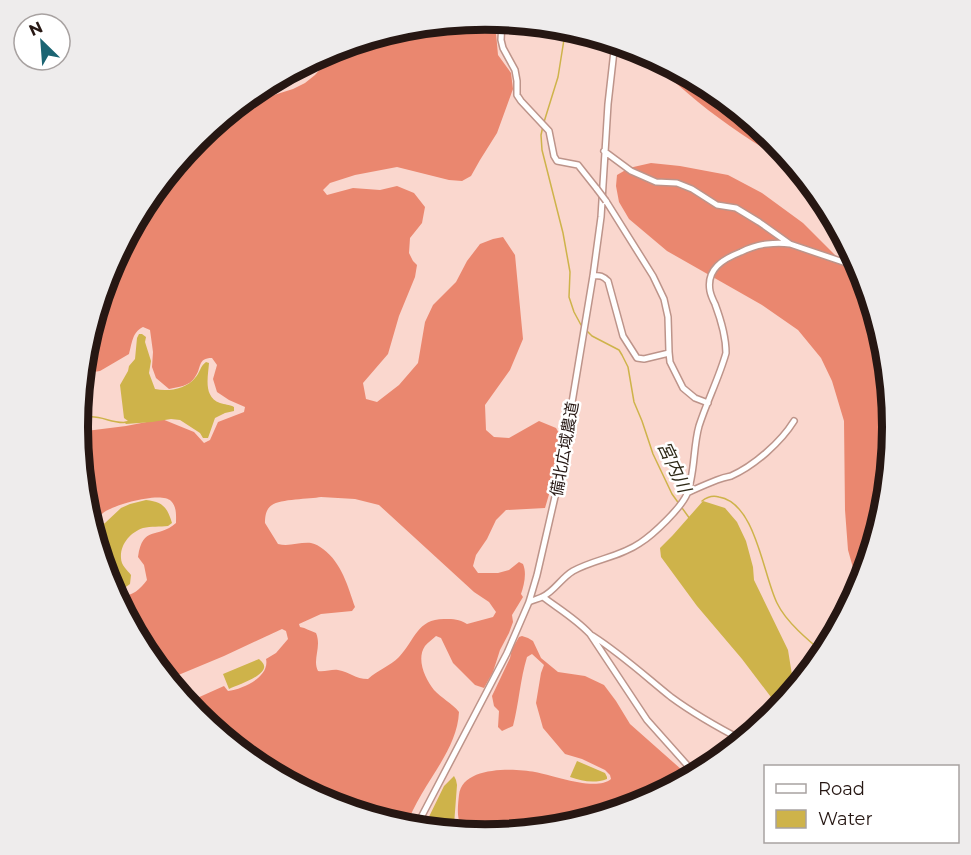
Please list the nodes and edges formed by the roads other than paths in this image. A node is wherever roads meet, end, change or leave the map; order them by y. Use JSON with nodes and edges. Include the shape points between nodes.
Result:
{"nodes":[{"id":1,"x":501,"y":31,"type":"edge"},
{"id":2,"x":614,"y":51,"type":"edge"},
{"id":3,"x":604,"y":151,"type":"junction"},
{"id":4,"x":790,"y":244,"type":"junction"},
{"id":5,"x":847,"y":263,"type":"edge"},
{"id":6,"x":593,"y":276,"type":"junction"},
{"id":7,"x":669,"y":353,"type":"junction"},
{"id":8,"x":708,"y":403,"type":"junction"},
{"id":9,"x":794,"y":421,"type":"dead end"},
{"id":10,"x":687,"y":493,"type":"junction"},
{"id":11,"x":543,"y":597,"type":"junction"},
{"id":12,"x":529,"y":602,"type":"junction"},
{"id":13,"x":590,"y":634,"type":"junction"},
{"id":14,"x":735,"y":736,"type":"edge"},
{"id":15,"x":690,"y":768,"type":"edge"},
{"id":16,"x":420,"y":819,"type":"edge"}],
"edges":[{"from":1,"to":7,"type":"street","bridge":true,"via":[[503,48],[515,70],[517,95],[549,130],[557,161],[578,165],[606,201],[653,276],[668,317]]},
{"from":2,"to":3,"type":"street","name":"備北広域農道"},
{"from":3,"to":4,"type":"street","via":[[631,171],[656,182],[677,183],[717,205],[736,208]]},
{"from":3,"to":6,"type":"street","name":"備北広域農道"},
{"from":4,"to":5,"type":"street"},
{"from":4,"to":8,"type":"street","via":[[758,245],[726,258],[711,274],[710,294],[723,330],[726,353]]},
{"from":6,"to":7,"type":"street","via":[[600,275],[608,281],[623,336],[637,358]]},
{"from":6,"to":12,"type":"street","name":"備北広域農道","via":[[560,475]]},
{"from":7,"to":8,"type":"street","via":[[682,388]]},
{"from":8,"to":10,"type":"street","via":[[694,447]]},
{"from":9,"to":10,"type":"street","via":[[752,464]]},
{"from":10,"to":11,"type":"street","via":[[666,521],[640,544],[573,571]]},
{"from":11,"to":12,"type":"street"},
{"from":11,"to":13,"type":"street"},
{"from":12,"to":16,"type":"street","name":"備北広域農道","via":[[507,654]]},
{"from":13,"to":14,"type":"street","via":[[673,698]]},
{"from":13,"to":15,"type":"street","via":[[647,720]]}]}
